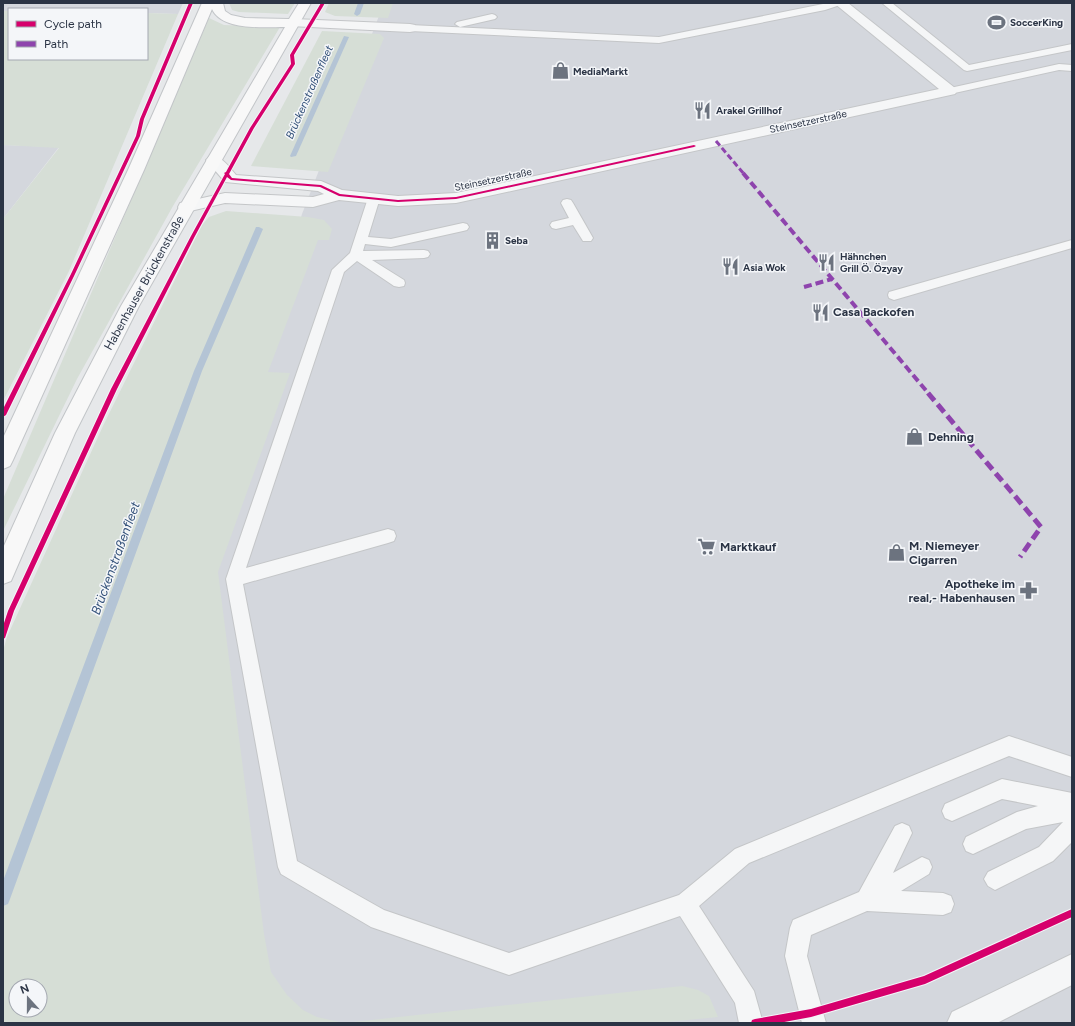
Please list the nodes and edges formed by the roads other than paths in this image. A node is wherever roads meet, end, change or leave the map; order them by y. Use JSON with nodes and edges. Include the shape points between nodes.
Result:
{"nodes":[{"id":1,"x":208,"y":3,"type":"edge"},
{"id":2,"x":217,"y":3,"type":"edge"},
{"id":3,"x":305,"y":3,"type":"edge"},
{"id":4,"x":837,"y":3,"type":"edge"},
{"id":5,"x":840,"y":3,"type":"edge"},
{"id":6,"x":886,"y":3,"type":"edge"},
{"id":7,"x":492,"y":17,"type":"dead end"},
{"id":8,"x":294,"y":23,"type":"junction"},
{"id":9,"x":410,"y":28,"type":"joint"},
{"id":10,"x":439,"y":29,"type":"junction"},
{"id":11,"x":1072,"y":47,"type":"edge"},
{"id":12,"x":1072,"y":68,"type":"edge"},
{"id":13,"x":950,"y":91,"type":"junction"},
{"id":14,"x":214,"y":160,"type":"junction"},
{"id":15,"x":339,"y":195,"type":"junction"},
{"id":16,"x":374,"y":198,"type":"junction"},
{"id":17,"x":567,"y":204,"type":"dead end"},
{"id":18,"x":186,"y":207,"type":"junction"},
{"id":19,"x":576,"y":220,"type":"junction"},
{"id":20,"x":556,"y":225,"type":"dead end"},
{"id":21,"x":463,"y":227,"type":"dead end"},
{"id":22,"x":587,"y":238,"type":"dead end"},
{"id":23,"x":1072,"y":244,"type":"edge"},
{"id":24,"x":358,"y":248,"type":"junction"},
{"id":25,"x":424,"y":254,"type":"dead end"},
{"id":26,"x":399,"y":283,"type":"dead end"},
{"id":27,"x":894,"y":295,"type":"dead end"},
{"id":28,"x":3,"y":460,"type":"edge"},
{"id":29,"x":388,"y":536,"type":"dead end"},
{"id":30,"x":3,"y":574,"type":"edge"},
{"id":31,"x":234,"y":578,"type":"junction"},
{"id":32,"x":1072,"y":767,"type":"edge"},
{"id":33,"x":1072,"y":803,"type":"edge"},
{"id":34,"x":1072,"y":810,"type":"edge"},
{"id":35,"x":952,"y":811,"type":"dead end"},
{"id":36,"x":1072,"y":827,"type":"edge"},
{"id":37,"x":902,"y":833,"type":"dead end"},
{"id":38,"x":973,"y":844,"type":"dead end"},
{"id":39,"x":922,"y":868,"type":"dead end"},
{"id":40,"x":995,"y":879,"type":"dead end"},
{"id":41,"x":867,"y":900,"type":"junction"},
{"id":42,"x":685,"y":904,"type":"junction"},
{"id":43,"x":943,"y":904,"type":"dead end"},
{"id":44,"x":1072,"y":968,"type":"edge"},
{"id":45,"x":751,"y":1023,"type":"edge"},
{"id":46,"x":814,"y":1023,"type":"edge"},
{"id":47,"x":963,"y":1023,"type":"edge"}],
"edges":[{"from":1,"to":28,"type":"main road","via":[[136,170]]},
{"from":2,"to":8,"type":"main road","via":[[222,15],[232,20]]},
{"from":3,"to":8,"type":"main road","name":"Habenhauser Brückenstraße"},
{"from":4,"to":10,"type":"lane","via":[[659,40]]},
{"from":5,"to":13,"type":"street"},
{"from":6,"to":11,"type":"lane","via":[[967,68]]},
{"from":7,"to":10,"type":"lane"},
{"from":8,"to":9,"type":"street"},
{"from":8,"to":14,"type":"main road","name":"Habenhauser Brückenstraße"},
{"from":9,"to":10,"type":"lane"},
{"from":12,"to":13,"type":"lane","via":[[1058,67]]},
{"from":13,"to":16,"type":"street","name":"Steinsetzerstraße","via":[[456,198],[398,201]]},
{"from":14,"to":15,"type":"street","name":"Steinsetzerstraße","via":[[231,179],[321,186]]},
{"from":14,"to":18,"type":"main road","name":"Habenhauser Brückenstraße"},
{"from":15,"to":16,"type":"street","name":"Steinsetzerstraße"},
{"from":15,"to":18,"type":"street","name":"Steinsetzerstraße","via":[[313,202],[225,198]]},
{"from":16,"to":24,"type":"lane"},
{"from":17,"to":19,"type":"lane"},
{"from":18,"to":30,"type":"main road","name":"Habenhauser Brückenstraße","via":[[130,306],[65,433]]},
{"from":19,"to":20,"type":"lane"},
{"from":19,"to":22,"type":"lane"},
{"from":21,"to":24,"type":"lane"},
{"from":23,"to":27,"type":"lane"},
{"from":24,"to":25,"type":"lane","via":[[385,256]]},
{"from":24,"to":26,"type":"lane"},
{"from":24,"to":31,"type":"lane","via":[[338,270]]},
{"from":29,"to":31,"type":"lane"},
{"from":31,"to":42,"type":"lane","via":[[288,867],[379,919],[509,964]]},
{"from":32,"to":42,"type":"lane","via":[[1009,746],[742,856]]},
{"from":33,"to":35,"type":"lane","via":[[1002,789]]},
{"from":34,"to":38,"type":"lane","via":[[1024,819]]},
{"from":36,"to":40,"type":"lane","via":[[1046,854]]},
{"from":37,"to":41,"type":"lane"},
{"from":39,"to":41,"type":"lane"},
{"from":41,"to":43,"type":"lane"},
{"from":41,"to":46,"type":"lane","via":[[801,928],[796,956]]},
{"from":42,"to":45,"type":"lane","via":[[746,998]]},
{"from":44,"to":47,"type":"street"}]}
